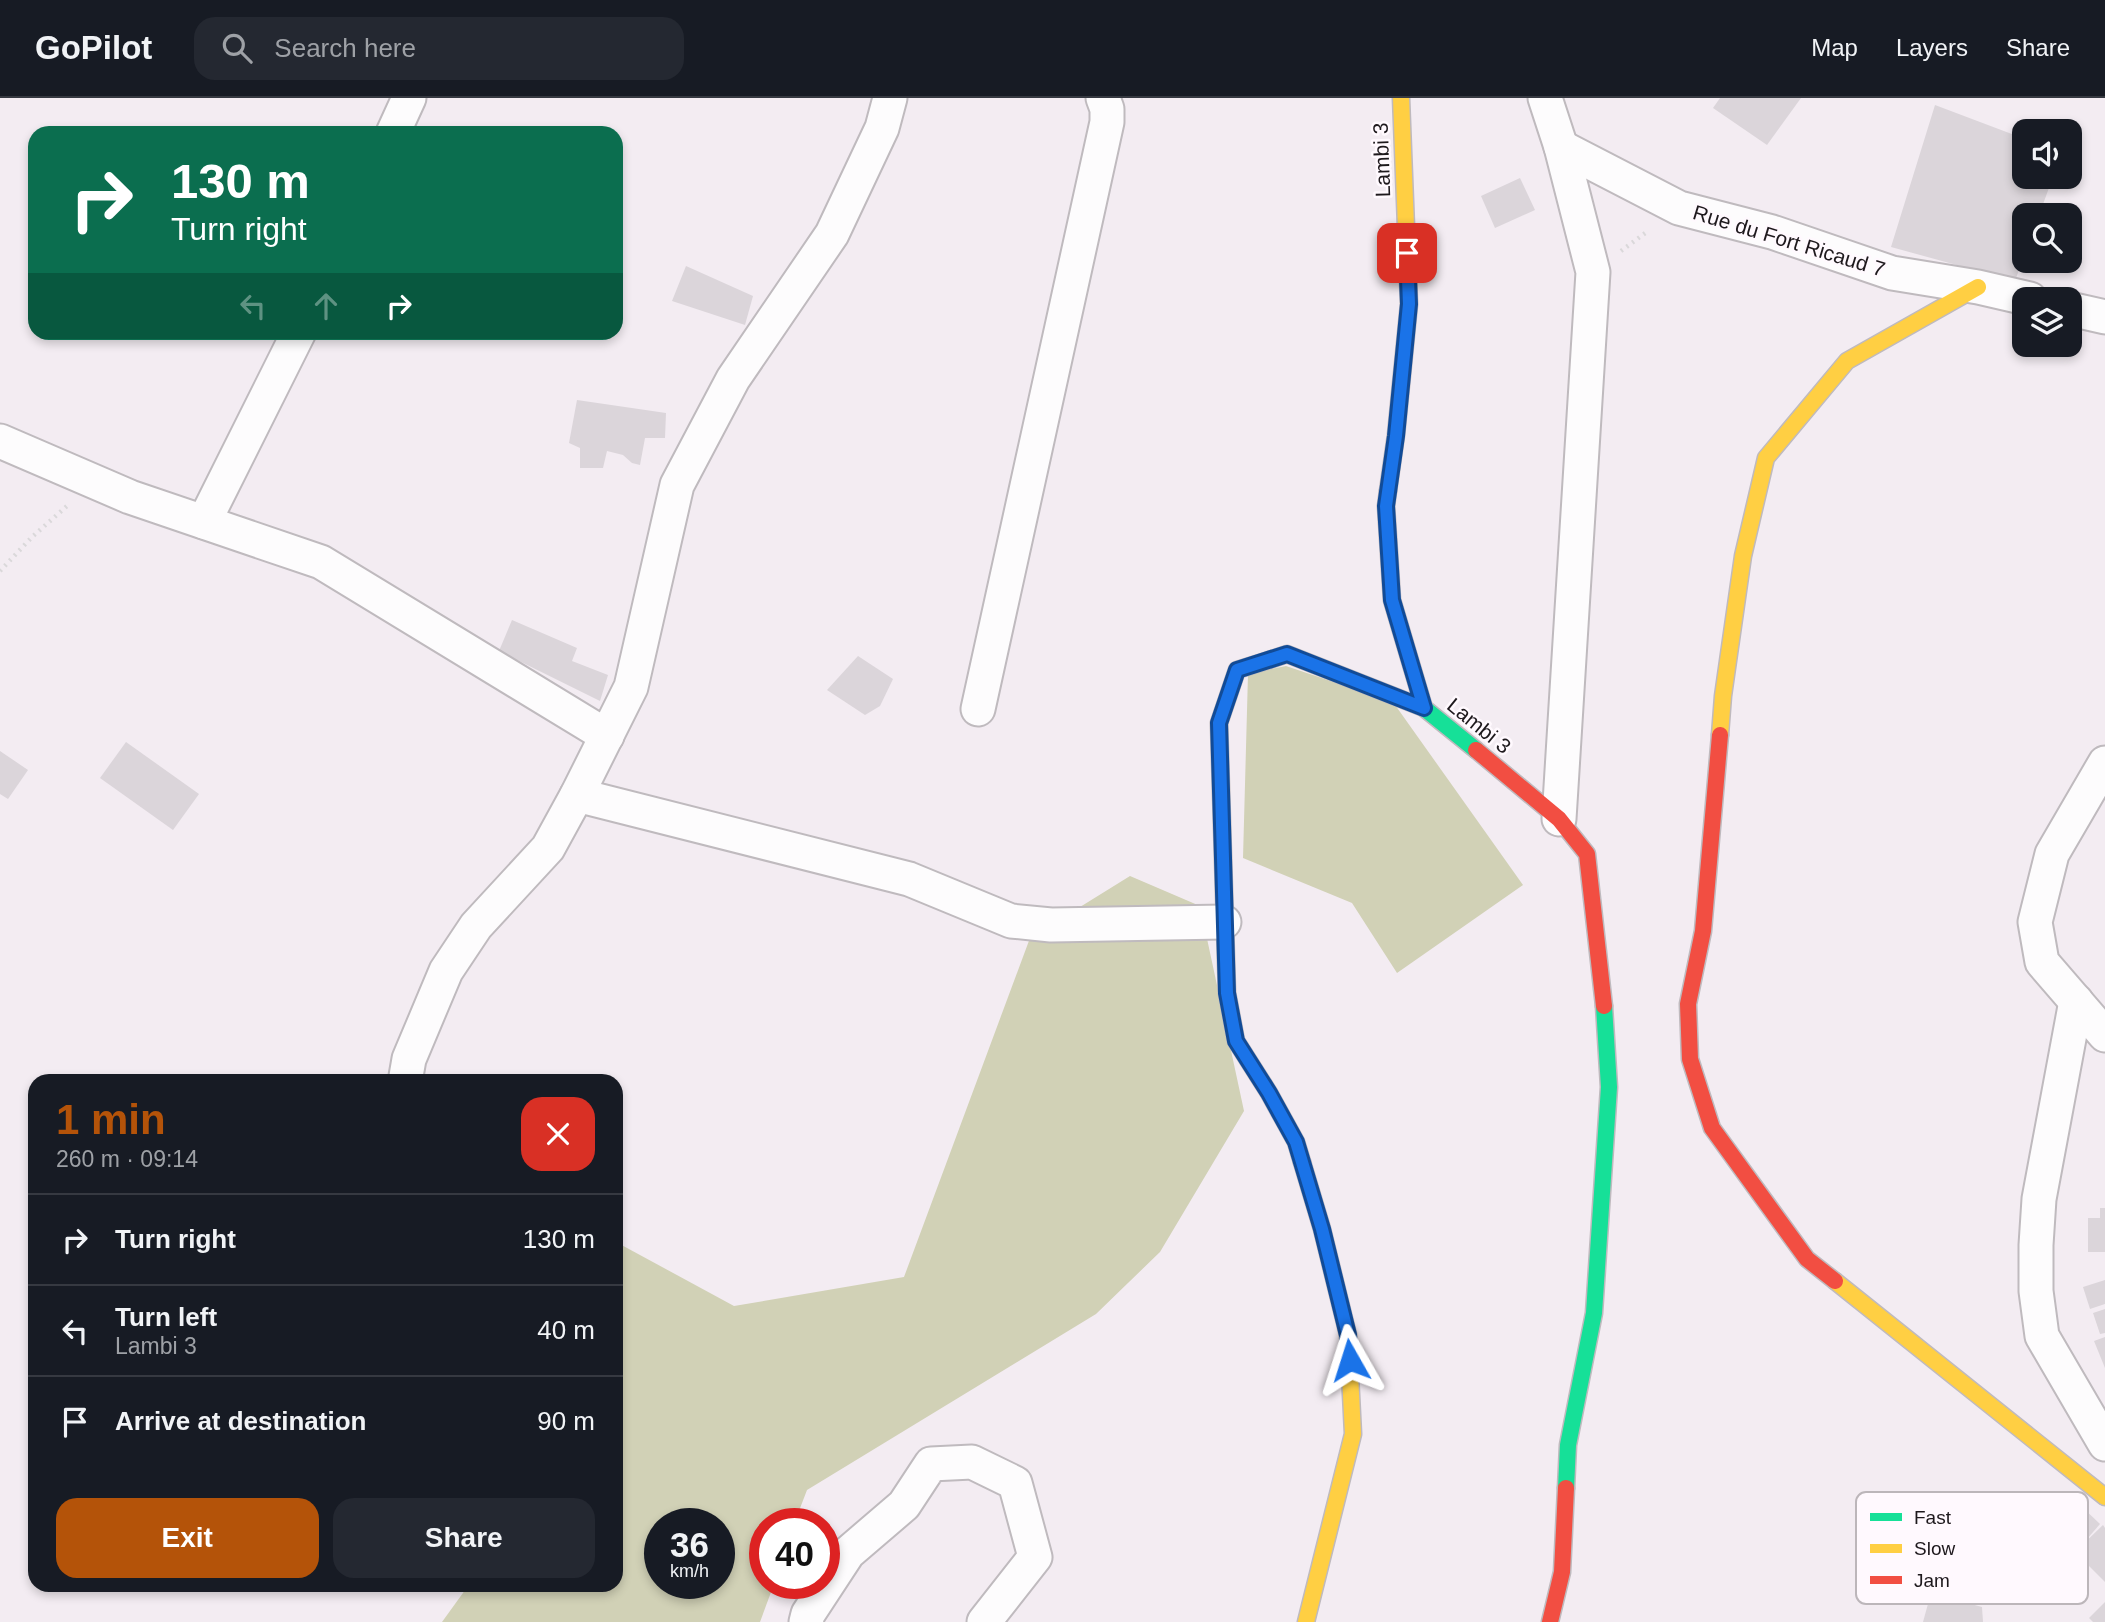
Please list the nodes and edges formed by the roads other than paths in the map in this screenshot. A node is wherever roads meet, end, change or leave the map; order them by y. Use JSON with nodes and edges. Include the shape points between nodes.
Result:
{"nodes":[{"id":1,"x":409,"y":98,"type":"edge"},
{"id":2,"x":890,"y":98,"type":"edge"},
{"id":3,"x":1103,"y":98,"type":"edge"},
{"id":4,"x":1401,"y":98,"type":"edge"},
{"id":5,"x":1545,"y":98,"type":"edge"},
{"id":6,"x":396,"y":126,"type":"edge"},
{"id":7,"x":1561,"y":147,"type":"junction"},
{"id":8,"x":1978,"y":287,"type":"junction"},
{"id":9,"x":2012,"y":295,"type":"edge"},
{"id":10,"x":2082,"y":312,"type":"edge"},
{"id":11,"x":2105,"y":317,"type":"edge"},
{"id":12,"x":295,"y":340,"type":"edge"},
{"id":13,"x":0,"y":441,"type":"edge"},
{"id":14,"x":204,"y":522,"type":"junction"},
{"id":15,"x":1424,"y":708,"type":"junction"},
{"id":16,"x":978,"y":709,"type":"dead end"},
{"id":17,"x":607,"y":736,"type":"junction"},
{"id":18,"x":2105,"y":763,"type":"edge"},
{"id":19,"x":578,"y":795,"type":"junction"},
{"id":20,"x":1559,"y":819,"type":"junction"},
{"id":21,"x":1224,"y":922,"type":"junction"},
{"id":22,"x":2076,"y":1001,"type":"junction"},
{"id":23,"x":2105,"y":1035,"type":"edge"},
{"id":24,"x":406,"y":1074,"type":"edge"},
{"id":25,"x":2105,"y":1444,"type":"edge"},
{"id":26,"x":2105,"y":1497,"type":"edge"},
{"id":27,"x":806,"y":1622,"type":"edge"},
{"id":28,"x":984,"y":1622,"type":"edge"},
{"id":29,"x":1306,"y":1622,"type":"edge"},
{"id":30,"x":1550,"y":1622,"type":"edge"}],
"edges":[{"from":1,"to":6,"type":"street"},
{"from":2,"to":17,"type":"street","via":[[882,128],[832,234],[733,380],[677,485],[631,687]]},
{"from":3,"to":16,"type":"street","via":[[1107,122]]},
{"from":4,"to":15,"type":"street","name":"Lambi 3","via":[[1409,304],[1386,506],[1392,600]]},
{"from":5,"to":7,"type":"street"},
{"from":7,"to":8,"type":"street","name":"Rue du Fort Ricaud 7","via":[[1679,208],[1772,232],[1892,273]]},
{"from":7,"to":20,"type":"street","via":[[1592,272]]},
{"from":8,"to":9,"type":"street","name":"Rue du Fort Ricaud 7"},
{"from":8,"to":26,"type":"street","via":[[1847,361],[1766,458],[1743,556],[1723,696],[1703,931],[1688,1004],[1690,1059],[1712,1128],[1807,1259]]},
{"from":10,"to":11,"type":"street"},
{"from":12,"to":14,"type":"street"},
{"from":13,"to":14,"type":"street","via":[[130,497]]},
{"from":14,"to":17,"type":"street","via":[[321,562]]},
{"from":15,"to":20,"type":"street","name":"Lambi 3"},
{"from":15,"to":21,"type":"street","via":[[1287,654],[1237,670],[1219,723]]},
{"from":17,"to":19,"type":"street"},
{"from":18,"to":22,"type":"street","via":[[2052,854],[2035,922],[2042,962]]},
{"from":19,"to":21,"type":"street","via":[[909,879],[1011,921],[1051,925]]},
{"from":19,"to":24,"type":"street","via":[[548,848],[476,926],[446,971]]},
{"from":20,"to":30,"type":"street","name":"Lambi 3","via":[[1587,854],[1609,1087],[1594,1312],[1568,1445],[1562,1572]]},
{"from":21,"to":29,"type":"street","via":[[1227,993],[1236,1041],[1296,1142],[1348,1335],[1353,1434]]},
{"from":22,"to":23,"type":"street"},
{"from":22,"to":25,"type":"street","via":[[2039,1199],[2036,1291],[2042,1336]]},
{"from":27,"to":28,"type":"street","via":[[848,1553],[904,1505],[932,1464],[972,1462],[1015,1483],[1035,1557]]}]}
